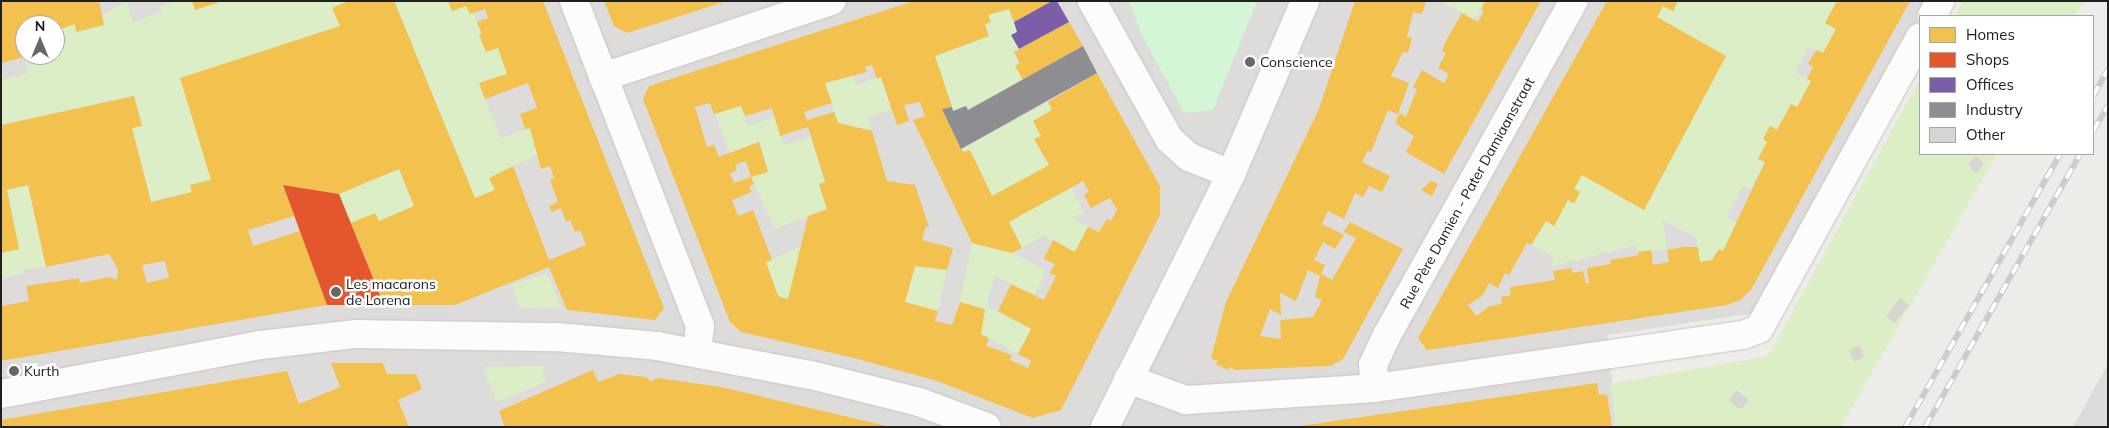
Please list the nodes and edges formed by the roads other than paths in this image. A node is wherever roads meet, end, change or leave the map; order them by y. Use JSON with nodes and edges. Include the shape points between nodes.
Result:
{"nodes":[{"id":1,"x":574,"y":1,"type":"edge"},
{"id":2,"x":832,"y":1,"type":"edge"},
{"id":3,"x":1092,"y":1,"type":"edge"},
{"id":4,"x":1305,"y":1,"type":"edge"},
{"id":5,"x":1574,"y":1,"type":"edge"},
{"id":6,"x":1940,"y":1,"type":"edge"},
{"id":7,"x":1933,"y":15,"type":"edge"},
{"id":8,"x":1919,"y":40,"type":"edge"},
{"id":9,"x":603,"y":77,"type":"junction"},
{"id":10,"x":1231,"y":174,"type":"junction"},
{"id":11,"x":697,"y":352,"type":"junction"},
{"id":12,"x":1128,"y":379,"type":"junction"},
{"id":13,"x":1375,"y":388,"type":"junction"},
{"id":14,"x":1,"y":394,"type":"edge"},
{"id":15,"x":987,"y":427,"type":"edge"},
{"id":16,"x":1105,"y":427,"type":"edge"}],
"edges":[{"from":1,"to":9,"type":"street"},
{"from":2,"to":9,"type":"street"},
{"from":3,"to":10,"type":"street","via":[[1169,140],[1189,157]]},
{"from":4,"to":10,"type":"street"},
{"from":5,"to":13,"type":"street","name":"Rue Père Damien - Pater Damiaanstraat","via":[[1387,335],[1373,365]]},
{"from":6,"to":7,"type":"street"},
{"from":8,"to":13,"type":"street","via":[[1759,329],[1743,335]]},
{"from":9,"to":11,"type":"street","via":[[700,326]]},
{"from":10,"to":12,"type":"street"},
{"from":11,"to":14,"type":"street","via":[[557,337],[356,334],[261,345]]},
{"from":11,"to":15,"type":"street","via":[[920,402]]},
{"from":12,"to":13,"type":"street","via":[[1186,400]]},
{"from":12,"to":16,"type":"street"}]}
